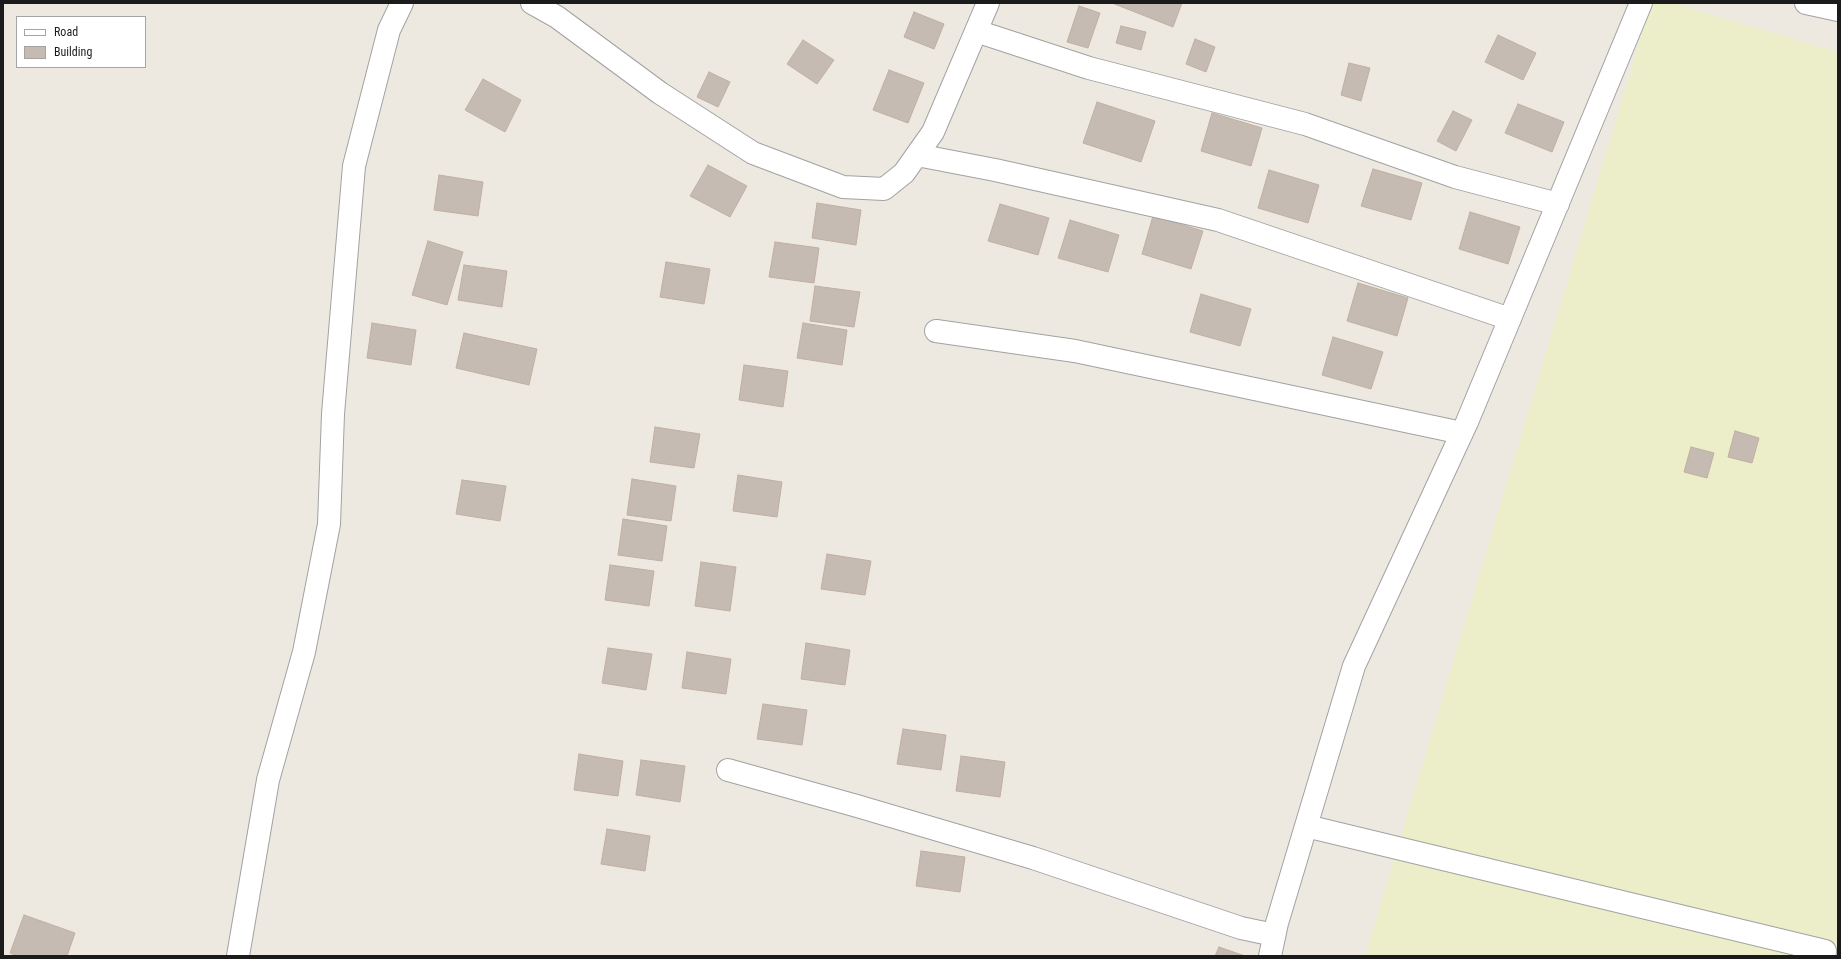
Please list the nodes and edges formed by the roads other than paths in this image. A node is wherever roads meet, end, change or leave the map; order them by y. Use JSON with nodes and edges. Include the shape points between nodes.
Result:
{"nodes":[{"id":1,"x":402,"y":3,"type":"edge"},
{"id":2,"x":532,"y":3,"type":"edge"},
{"id":3,"x":988,"y":3,"type":"edge"},
{"id":4,"x":1641,"y":3,"type":"edge"},
{"id":5,"x":1806,"y":3,"type":"edge"},
{"id":6,"x":1838,"y":10,"type":"edge"},
{"id":7,"x":976,"y":32,"type":"junction"},
{"id":8,"x":917,"y":155,"type":"junction"},
{"id":9,"x":1558,"y":204,"type":"junction"},
{"id":10,"x":1510,"y":319,"type":"junction"},
{"id":11,"x":936,"y":332,"type":"dead end"},
{"id":12,"x":1462,"y":433,"type":"junction"},
{"id":13,"x":728,"y":770,"type":"dead end"},
{"id":14,"x":1306,"y":826,"type":"junction"},
{"id":15,"x":1274,"y":935,"type":"junction"},
{"id":16,"x":238,"y":956,"type":"edge"},
{"id":17,"x":1270,"y":956,"type":"edge"},
{"id":18,"x":1824,"y":956,"type":"edge"}],
"edges":[{"from":1,"to":16,"type":"street","via":[[389,30],[354,166],[333,414],[329,524],[304,652],[268,780]]},
{"from":2,"to":8,"type":"street","via":[[557,17],[660,93],[753,154],[843,187],[884,189],[904,173]]},
{"from":3,"to":7,"type":"street"},
{"from":4,"to":9,"type":"street"},
{"from":5,"to":6,"type":"street"},
{"from":7,"to":8,"type":"street","via":[[933,132]]},
{"from":7,"to":9,"type":"street","via":[[1089,68],[1305,124],[1455,177]]},
{"from":8,"to":10,"type":"street","via":[[1218,220]]},
{"from":9,"to":10,"type":"street"},
{"from":10,"to":12,"type":"street"},
{"from":11,"to":12,"type":"street","via":[[1075,351]]},
{"from":12,"to":14,"type":"street","via":[[1354,666]]},
{"from":13,"to":15,"type":"street","via":[[1033,858],[1241,928]]},
{"from":14,"to":15,"type":"street"},
{"from":14,"to":18,"type":"street","via":[[1825,951]]},
{"from":15,"to":17,"type":"street"}]}
